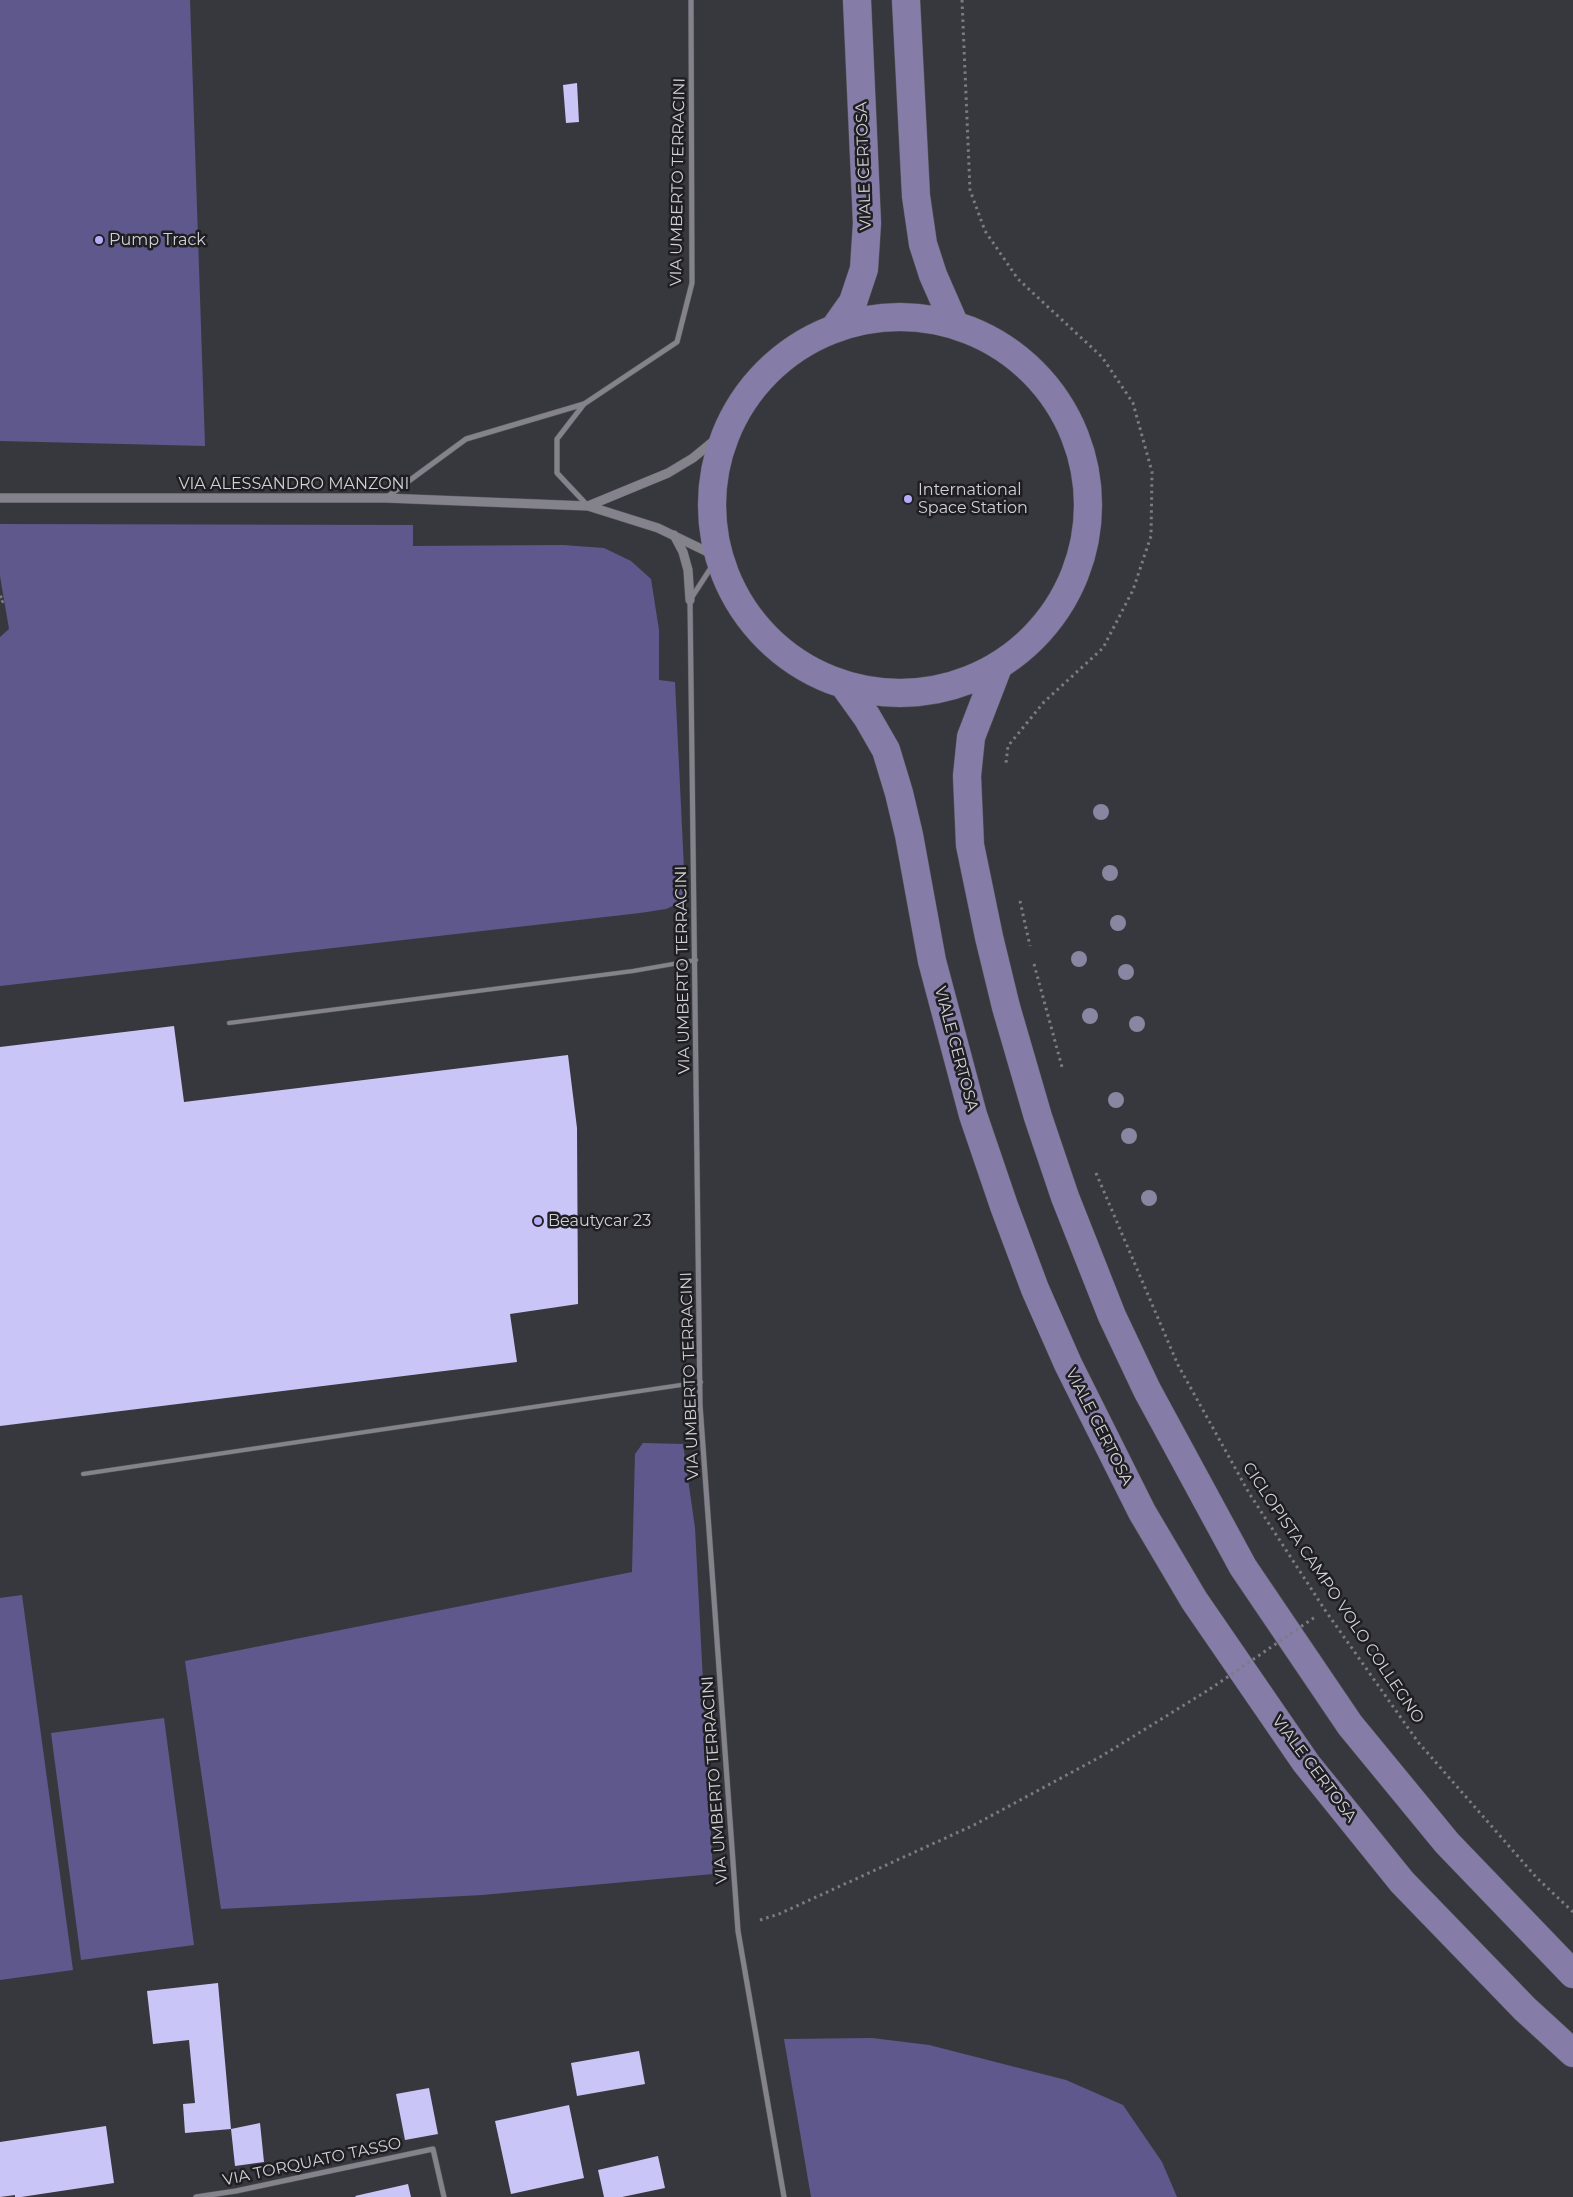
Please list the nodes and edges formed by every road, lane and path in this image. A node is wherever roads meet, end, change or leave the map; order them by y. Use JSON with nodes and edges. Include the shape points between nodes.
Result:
{"nodes":[{"id":1,"x":691,"y":0,"type":"edge"},
{"id":2,"x":857,"y":0,"type":"edge"},
{"id":3,"x":906,"y":0,"type":"edge"},
{"id":4,"x":962,"y":0,"type":"edge"},
{"id":5,"x":954,"y":324,"type":"junction"},
{"id":6,"x":836,"y":326,"type":"junction"},
{"id":7,"x":584,"y":404,"type":"junction"},
{"id":8,"x":726,"y":430,"type":"junction"},
{"id":9,"x":0,"y":498,"type":"edge"},
{"id":10,"x":385,"y":498,"type":"junction"},
{"id":11,"x":588,"y":506,"type":"junction"},
{"id":12,"x":674,"y":535,"type":"junction"},
{"id":13,"x":718,"y":557,"type":"junction"},
{"id":14,"x":0,"y":596,"type":"edge"},
{"id":15,"x":690,"y":600,"type":"junction"},
{"id":16,"x":0,"y":604,"type":"edge"},
{"id":17,"x":998,"y":667,"type":"junction"},
{"id":18,"x":844,"y":685,"type":"junction"},
{"id":19,"x":1004,"y":771,"type":"dead end"},
{"id":20,"x":1020,"y":900,"type":"dead end"},
{"id":21,"x":1030,"y":948,"type":"dead end"},
{"id":22,"x":1032,"y":957,"type":"dead end"},
{"id":23,"x":696,"y":960,"type":"junction"},
{"id":24,"x":228,"y":1023,"type":"dead end"},
{"id":25,"x":1063,"y":1069,"type":"dead end"},
{"id":26,"x":1095,"y":1170,"type":"dead end"},
{"id":27,"x":701,"y":1382,"type":"junction"},
{"id":28,"x":83,"y":1474,"type":"dead end"},
{"id":29,"x":1326,"y":1610,"type":"junction"},
{"id":30,"x":1573,"y":1912,"type":"edge"},
{"id":31,"x":756,"y":1922,"type":"dead end"},
{"id":32,"x":1573,"y":1974,"type":"edge"},
{"id":33,"x":1573,"y":2053,"type":"edge"},
{"id":34,"x":196,"y":2197,"type":"edge"},
{"id":35,"x":444,"y":2197,"type":"edge"},
{"id":36,"x":784,"y":2197,"type":"edge"}],
"edges":[{"from":1,"to":7,"type":"street","name":"VIA UMBERTO TERRACINI","via":[[692,283],[677,342]]},
{"from":2,"to":6,"type":"main road","name":"VIALE CERTOSA","via":[[867,223],[864,268],[853,302]]},
{"from":3,"to":5,"type":"main road","via":[[916,187],[922,234],[933,275]]},
{"from":4,"to":19,"type":"path","via":[[970,190],[985,232],[1018,279],[1102,357],[1133,403],[1152,472],[1151,536],[1133,590],[1103,648],[1044,702],[1008,746]]},
{"from":5,"to":6,"type":"main road","via":[[907,316],[861,319]]},
{"from":5,"to":17,"type":"main road","via":[[1003,346],[1043,382],[1072,428],[1087,481],[1086,535],[1070,587],[1040,632]]},
{"from":6,"to":8,"type":"main road","via":[[805,341],[779,359],[748,391]]},
{"from":7,"to":10,"type":"street","name":"VIA UMBERTO TERRACINI","via":[[466,439]]},
{"from":7,"to":11,"type":"street","name":"VIA UMBERTO TERRACINI","via":[[556,439],[557,473]]},
{"from":8,"to":11,"type":"street","name":"VIA ALESSANDRO MANZONI","via":[[668,473]]},
{"from":8,"to":13,"type":"main road","via":[[711,492]]},
{"from":9,"to":10,"type":"street","name":"VIA ALESSANDRO MANZONI"},
{"from":10,"to":11,"type":"street","name":"VIA ALESSANDRO MANZONI"},
{"from":11,"to":12,"type":"street","name":"VIA ALESSANDRO MANZONI"},
{"from":12,"to":13,"type":"street","name":"VIA ALESSANDRO MANZONI"},
{"from":12,"to":15,"type":"street","via":[[688,570]]},
{"from":13,"to":15,"type":"street"},
{"from":13,"to":18,"type":"main road","via":[[737,600],[765,637],[801,666]]},
{"from":14,"to":16,"type":"path","via":[[4,600]]},
{"from":15,"to":23,"type":"street","name":"VIA UMBERTO TERRACINI"},
{"from":17,"to":18,"type":"main road","via":[[949,688],[896,694]]},
{"from":17,"to":32,"type":"main road","via":[[971,737],[967,776],[970,845],[1004,998],[1035,1108],[1065,1197],[1112,1316],[1147,1390],[1243,1567],[1350,1725],[1447,1843]]},
{"from":18,"to":33,"type":"main road","name":"VIALE CERTOSA","via":[[886,750],[909,835],[932,960],[973,1115],[1004,1206],[1068,1364],[1142,1512],[1194,1600],[1306,1763],[1402,1882],[1525,2009]]},
{"from":20,"to":21,"type":"path"},
{"from":22,"to":25,"type":"path"},
{"from":23,"to":24,"type":"lane"},
{"from":23,"to":27,"type":"street","name":"VIA UMBERTO TERRACINI"},
{"from":26,"to":29,"type":"path","name":"CICLOPISTA CAMPO VOLO COLLEGNO","via":[[1178,1364],[1248,1493]]},
{"from":27,"to":28,"type":"lane"},
{"from":27,"to":36,"type":"street","name":"VIA UMBERTO TERRACINI","via":[[700,1405],[738,1931]]},
{"from":29,"to":30,"type":"path","name":"CICLOPISTA CAMPO VOLO COLLEGNO","via":[[1418,1742],[1536,1877]]},
{"from":29,"to":31,"type":"path","bridge":true,"via":[[1100,1757],[974,1825]]},
{"from":34,"to":35,"type":"street","name":"VIA TORQUATO TASSO","via":[[433,2149]]}]}
